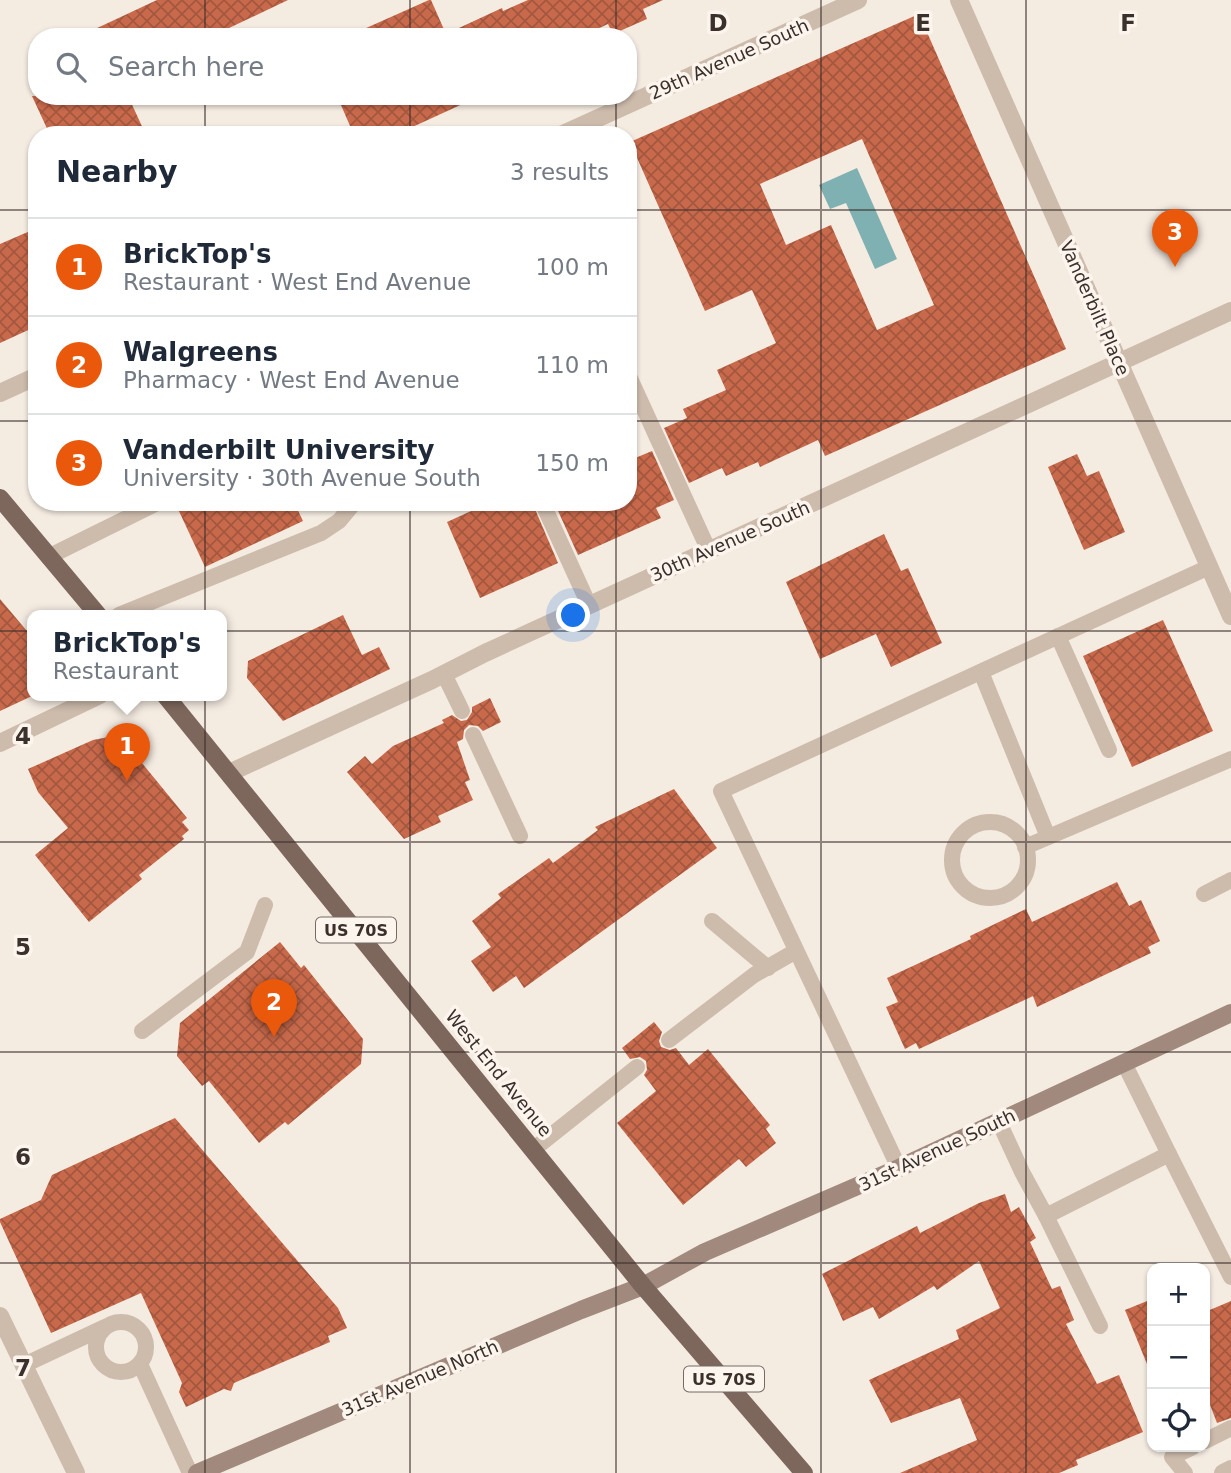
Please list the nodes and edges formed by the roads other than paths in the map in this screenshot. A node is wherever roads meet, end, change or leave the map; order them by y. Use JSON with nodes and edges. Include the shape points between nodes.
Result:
{"nodes":[{"id":1,"x":858,"y":0,"type":"edge"},
{"id":2,"x":959,"y":0,"type":"edge"},
{"id":3,"x":637,"y":100,"type":"edge"},
{"id":4,"x":627,"y":105,"type":"edge"},
{"id":5,"x":581,"y":126,"type":"edge"},
{"id":6,"x":1231,"y":311,"type":"edge"},
{"id":7,"x":1120,"y":363,"type":"junction"},
{"id":8,"x":28,"y":380,"type":"edge"},
{"id":9,"x":0,"y":393,"type":"edge"},
{"id":10,"x":637,"y":394,"type":"edge"},
{"id":11,"x":0,"y":498,"type":"edge"},
{"id":12,"x":141,"y":511,"type":"edge"},
{"id":13,"x":347,"y":511,"type":"edge"},
{"id":14,"x":546,"y":511,"type":"edge"},
{"id":15,"x":709,"y":551,"type":"junction"},
{"id":16,"x":48,"y":557,"type":"junction"},
{"id":17,"x":1209,"y":567,"type":"junction"},
{"id":18,"x":589,"y":605,"type":"junction"},
{"id":19,"x":94,"y":610,"type":"edge"},
{"id":20,"x":131,"y":610,"type":"edge"},
{"id":21,"x":1231,"y":616,"type":"edge"},
{"id":22,"x":1058,"y":636,"type":"junction"},
{"id":23,"x":981,"y":672,"type":"junction"},
{"id":24,"x":444,"y":674,"type":"junction"},
{"id":25,"x":88,"y":701,"type":"edge"},
{"id":26,"x":170,"y":701,"type":"edge"},
{"id":27,"x":462,"y":711,"type":"dead end"},
{"id":28,"x":473,"y":735,"type":"dead end"},
{"id":29,"x":0,"y":743,"type":"edge"},
{"id":30,"x":1109,"y":750,"type":"dead end"},
{"id":31,"x":1231,"y":759,"type":"edge"},
{"id":32,"x":229,"y":773,"type":"junction"},
{"id":33,"x":520,"y":836,"type":"dead end"},
{"id":34,"x":1048,"y":837,"type":"junction"},
{"id":35,"x":1026,"y":847,"type":"junction"},
{"id":36,"x":1231,"y":880,"type":"edge"},
{"id":37,"x":1204,"y":894,"type":"dead end"},
{"id":38,"x":265,"y":905,"type":"dead end"},
{"id":39,"x":712,"y":921,"type":"dead end"},
{"id":40,"x":796,"y":951,"type":"junction"},
{"id":41,"x":768,"y":968,"type":"junction"},
{"id":42,"x":1231,"y":1013,"type":"edge"},
{"id":43,"x":142,"y":1031,"type":"dead end"},
{"id":44,"x":669,"y":1040,"type":"dead end"},
{"id":45,"x":1124,"y":1063,"type":"junction"},
{"id":46,"x":637,"y":1067,"type":"dead end"},
{"id":47,"x":999,"y":1122,"type":"junction"},
{"id":48,"x":534,"y":1149,"type":"junction"},
{"id":49,"x":1169,"y":1154,"type":"junction"},
{"id":50,"x":899,"y":1168,"type":"junction"},
{"id":51,"x":1046,"y":1216,"type":"junction"},
{"id":52,"x":1231,"y":1277,"type":"edge"},
{"id":53,"x":643,"y":1286,"type":"junction"},
{"id":54,"x":0,"y":1316,"type":"edge"},
{"id":55,"x":114,"y":1323,"type":"junction"},
{"id":56,"x":1100,"y":1326,"type":"dead end"},
{"id":57,"x":140,"y":1364,"type":"junction"},
{"id":58,"x":24,"y":1365,"type":"junction"},
{"id":59,"x":1231,"y":1428,"type":"edge"},
{"id":60,"x":1210,"y":1438,"type":"edge"},
{"id":61,"x":1182,"y":1452,"type":"edge"},
{"id":62,"x":1231,"y":1469,"type":"edge"},
{"id":63,"x":76,"y":1473,"type":"edge"},
{"id":64,"x":190,"y":1473,"type":"edge"},
{"id":65,"x":197,"y":1473,"type":"edge"},
{"id":66,"x":804,"y":1473,"type":"edge"},
{"id":67,"x":1185,"y":1473,"type":"edge"},
{"id":68,"x":1223,"y":1473,"type":"edge"}],
"edges":[{"from":1,"to":3,"type":"street","name":"29th Avenue South"},
{"from":2,"to":7,"type":"street","name":"Vanderbilt Place"},
{"from":4,"to":5,"type":"street","name":"29th Avenue South"},
{"from":6,"to":7,"type":"street","name":"30th Avenue South"},
{"from":7,"to":15,"type":"street","name":"30th Avenue South"},
{"from":7,"to":17,"type":"street","name":"Vanderbilt Place"},
{"from":8,"to":9,"type":"street"},
{"from":10,"to":15,"type":"lane"},
{"from":11,"to":16,"type":"main road"},
{"from":12,"to":16,"type":"lane"},
{"from":13,"to":20,"type":"lane","via":[[321,533]]},
{"from":14,"to":18,"type":"lane"},
{"from":15,"to":18,"type":"street","name":"30th Avenue South"},
{"from":16,"to":19,"type":"main road"},
{"from":17,"to":21,"type":"street","name":"Vanderbilt Place"},
{"from":17,"to":22,"type":"lane"},
{"from":18,"to":24,"type":"street","name":"30th Avenue South"},
{"from":22,"to":23,"type":"lane"},
{"from":22,"to":30,"type":"lane"},
{"from":23,"to":34,"type":"lane"},
{"from":23,"to":40,"type":"lane","via":[[721,791]]},
{"from":24,"to":27,"type":"lane"},
{"from":24,"to":32,"type":"street","name":"30th Avenue South"},
{"from":25,"to":29,"type":"street"},
{"from":26,"to":32,"type":"main road","name":"West End Avenue","number":"US 70S"},
{"from":28,"to":33,"type":"lane"},
{"from":31,"to":34,"type":"lane"},
{"from":32,"to":48,"type":"main road","name":"West End Avenue","number":"US 70S"},
{"from":34,"to":35,"type":"lane"},
{"from":35,"to":35,"type":"lane","via":[[1023,879],[1000,897],[987,899],[968,892],[953,871],[956,843],[978,824],[991,822],[1010,828]]},
{"from":36,"to":37,"type":"lane"},
{"from":38,"to":43,"type":"lane","via":[[247,952]]},
{"from":39,"to":41,"type":"lane"},
{"from":40,"to":41,"type":"lane"},
{"from":40,"to":50,"type":"lane"},
{"from":41,"to":44,"type":"lane"},
{"from":42,"to":45,"type":"main road","name":"31st Avenue South"},
{"from":45,"to":47,"type":"main road","name":"31st Avenue South"},
{"from":45,"to":49,"type":"lane"},
{"from":46,"to":48,"type":"lane"},
{"from":47,"to":50,"type":"main road","name":"31st Avenue South"},
{"from":47,"to":51,"type":"lane"},
{"from":48,"to":53,"type":"main road","name":"West End Avenue","number":"US 70S"},
{"from":49,"to":51,"type":"lane"},
{"from":49,"to":52,"type":"lane"},
{"from":50,"to":53,"type":"main road","name":"31st Avenue South","via":[[705,1252]]},
{"from":51,"to":56,"type":"lane"},
{"from":53,"to":65,"type":"main road","name":"31st Avenue North"},
{"from":53,"to":66,"type":"main road","name":"West End Avenue","number":"US 70S"},
{"from":54,"to":58,"type":"street"},
{"from":55,"to":57,"type":"lane","via":[[130,1323],[141,1331],[147,1349]]},
{"from":55,"to":57,"type":"lane","via":[[97,1339],[101,1362],[119,1372]]},
{"from":55,"to":58,"type":"lane"},
{"from":57,"to":64,"type":"lane"},
{"from":58,"to":63,"type":"street"},
{"from":59,"to":60,"type":"lane"},
{"from":61,"to":67,"type":"lane","via":[[1172,1457]]},
{"from":62,"to":68,"type":"street"}]}
